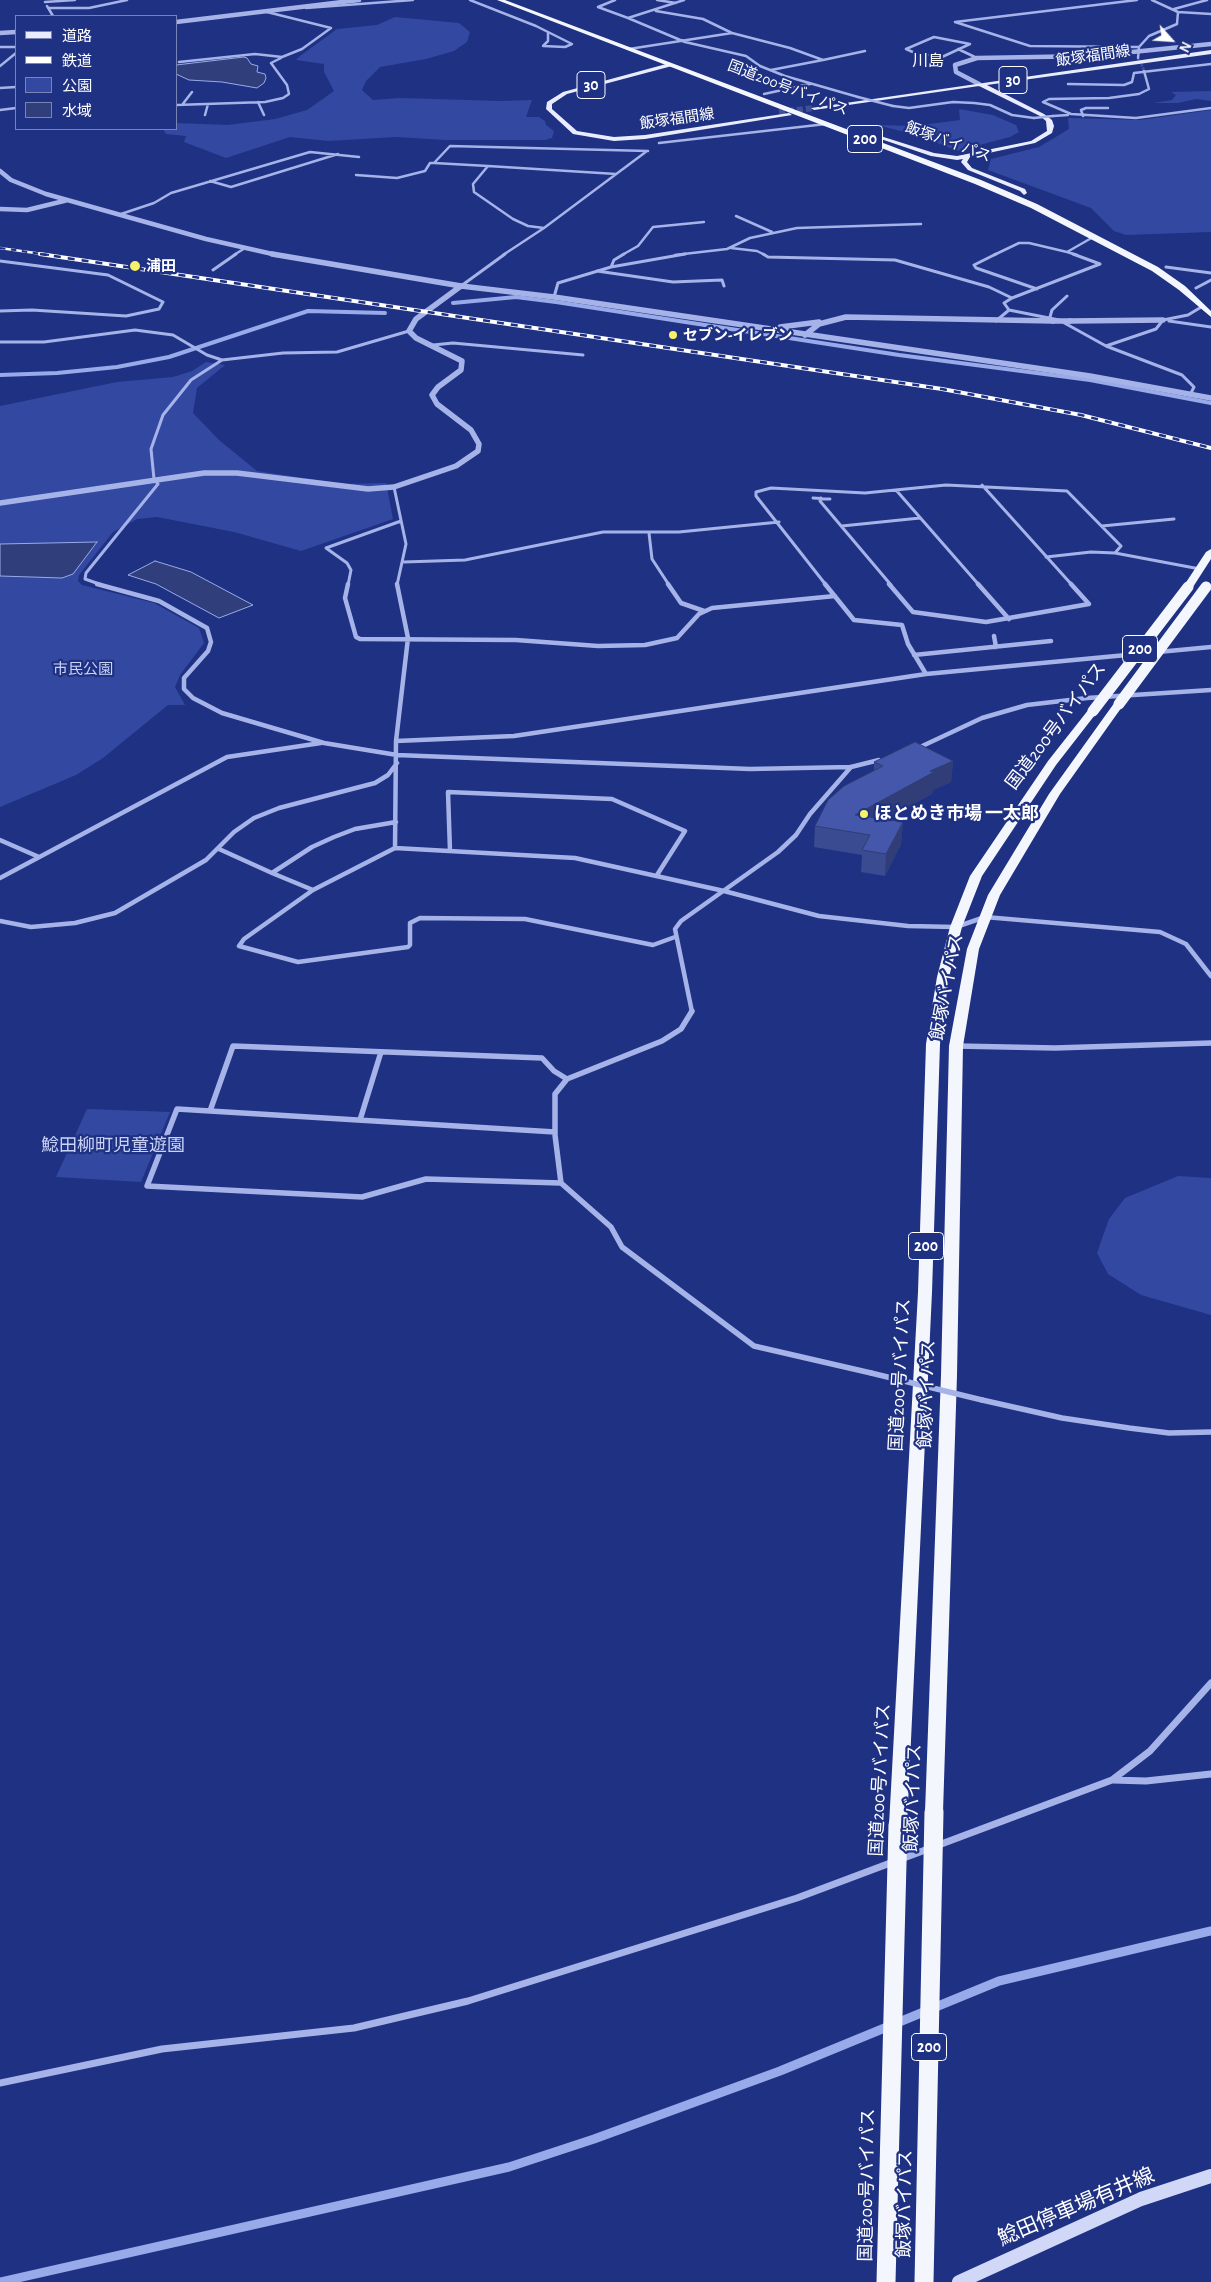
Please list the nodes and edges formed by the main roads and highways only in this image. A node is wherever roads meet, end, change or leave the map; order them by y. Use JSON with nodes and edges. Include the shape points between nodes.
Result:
{"nodes":[{"id":1,"x":500,"y":0,"type":"edge"},
{"id":2,"x":514,"y":0,"type":"edge"},
{"id":3,"x":1211,"y":52,"type":"edge"},
{"id":4,"x":1211,"y":56,"type":"edge"},
{"id":5,"x":670,"y":65,"type":"junction"},
{"id":6,"x":979,"y":84,"type":"junction"},
{"id":7,"x":988,"y":88,"type":"junction"},
{"id":8,"x":814,"y":108,"type":"tunnel mouth"},
{"id":9,"x":822,"y":111,"type":"tunnel mouth"},
{"id":10,"x":779,"y":112,"type":"tunnel mouth"},
{"id":11,"x":790,"y":115,"type":"tunnel mouth"},
{"id":12,"x":570,"y":128,"type":"junction"},
{"id":13,"x":869,"y":134,"type":"junction"},
{"id":14,"x":967,"y":158,"type":"junction"},
{"id":15,"x":1024,"y":193,"type":"junction"},
{"id":16,"x":1045,"y":202,"type":"dead end"},
{"id":17,"x":1136,"y":249,"type":"dead end"},
{"id":18,"x":1198,"y":290,"type":"road end"},
{"id":19,"x":1211,"y":314,"type":"edge"},
{"id":20,"x":1211,"y":552,"type":"edge"},
{"id":21,"x":1209,"y":584,"type":"edge"},
{"id":22,"x":1211,"y":2176,"type":"edge"},
{"id":23,"x":886,"y":2282,"type":"edge"},
{"id":24,"x":924,"y":2282,"type":"edge"},
{"id":25,"x":959,"y":2282,"type":"edge"}],
"edges":[{"from":1,"to":5,"type":"highway","name":"国道200号バイパス","number":"200"},
{"from":2,"to":13,"type":"highway","name":"飯塚バイパス","number":"200"},
{"from":3,"to":6,"type":"main road","name":"飯塚福間線","number":"30"},
{"from":4,"to":7,"type":"main road","name":"飯塚福間線","number":"30"},
{"from":5,"to":12,"type":"main road","name":"飯塚福間線","number":"30","via":[[586,86],[555,98],[549,103],[549,109]]},
{"from":5,"to":19,"type":"highway","name":"国道200号バイパス","number":"200","via":[[978,182],[1095,236],[1155,269]]},
{"from":6,"to":7,"type":"main road","number":"30"},
{"from":6,"to":8,"type":"main road","name":"飯塚福間線","number":"30"},
{"from":7,"to":9,"type":"main road","name":"飯塚福間線","number":"30"},
{"from":7,"to":14,"type":"main road","number":"30","via":[[1042,115],[1051,126],[1050,132],[1033,142]]},
{"from":10,"to":12,"type":"main road","name":"飯塚福間線","number":"30","via":[[617,135]]},
{"from":11,"to":12,"type":"main road","name":"飯塚福間線","number":"30","via":[[633,138],[586,136]]},
{"from":13,"to":14,"type":"main road","number":"30","via":[[934,155]]},
{"from":13,"to":15,"type":"highway","name":"飯塚バイパス","number":"200"},
{"from":14,"to":15,"type":"main road","via":[[964,162],[970,169]]},
{"from":15,"to":16,"type":"highway","name":"飯塚バイパス","number":"200"},
{"from":17,"to":18,"type":"highway"},
{"from":20,"to":23,"type":"highway","name":"国道200号バイパス","number":"200","bridge":true,"via":[[1005,830],[976,876],[956,927],[943,977],[933,1044],[898,1825]]},
{"from":21,"to":24,"type":"highway","name":"飯塚バイパス","number":"200","bridge":true,"via":[[1055,794],[994,895],[973,949],[956,1046]]},
{"from":22,"to":25,"type":"main road","name":"鯰田停車場有井線","via":[[1141,2199]]}]}
